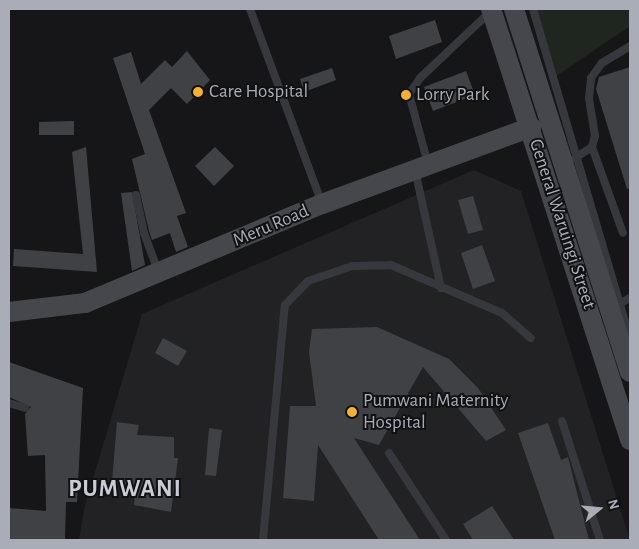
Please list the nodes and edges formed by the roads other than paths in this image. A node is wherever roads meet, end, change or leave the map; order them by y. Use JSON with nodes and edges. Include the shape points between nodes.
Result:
{"nodes":[{"id":1,"x":250,"y":9,"type":"edge"},
{"id":2,"x":514,"y":9,"type":"edge"},
{"id":3,"x":533,"y":9,"type":"edge"},
{"id":4,"x":491,"y":10,"type":"edge"},
{"id":5,"x":630,"y":46,"type":"edge"},
{"id":6,"x":531,"y":127,"type":"junction"},
{"id":7,"x":592,"y":147,"type":"junction"},
{"id":8,"x":576,"y":158,"type":"junction"},
{"id":9,"x":421,"y":166,"type":"junction"},
{"id":10,"x":136,"y":195,"type":"dead end"},
{"id":11,"x":322,"y":204,"type":"junction"},
{"id":12,"x":623,"y":233,"type":"dead end"},
{"id":13,"x":159,"y":273,"type":"junction"},
{"id":14,"x":441,"y":288,"type":"junction"},
{"id":15,"x":630,"y":298,"type":"edge"},
{"id":16,"x":619,"y":304,"type":"junction"},
{"id":17,"x":9,"y":312,"type":"edge"},
{"id":18,"x":531,"y":338,"type":"dead end"},
{"id":19,"x":630,"y":339,"type":"edge"},
{"id":20,"x":630,"y":372,"type":"edge"},
{"id":21,"x":9,"y":403,"type":"edge"},
{"id":22,"x":25,"y":408,"type":"dead end"},
{"id":23,"x":562,"y":421,"type":"dead end"},
{"id":24,"x":630,"y":440,"type":"edge"},
{"id":25,"x":389,"y":453,"type":"dead end"},
{"id":26,"x":263,"y":540,"type":"edge"},
{"id":27,"x":446,"y":540,"type":"edge"},
{"id":28,"x":600,"y":540,"type":"edge"}],
"edges":[{"from":1,"to":11,"type":"lane"},
{"from":2,"to":20,"type":"main road","name":"General Waruingi Street"},
{"from":3,"to":8,"type":"lane"},
{"from":4,"to":6,"type":"main road","name":"General Waruingi Street"},
{"from":4,"to":9,"type":"lane","via":[[420,78],[410,94]]},
{"from":5,"to":7,"type":"lane","via":[[602,63],[591,78]]},
{"from":6,"to":9,"type":"main road","name":"Meru Road"},
{"from":6,"to":24,"type":"main road","name":"General Waruingi Street"},
{"from":7,"to":8,"type":"lane"},
{"from":7,"to":12,"type":"lane"},
{"from":8,"to":16,"type":"lane"},
{"from":9,"to":11,"type":"main road","name":"Meru Road"},
{"from":9,"to":14,"type":"lane"},
{"from":10,"to":13,"type":"lane","via":[[144,233]]},
{"from":11,"to":13,"type":"main road","name":"Meru Road"},
{"from":13,"to":17,"type":"main road","name":"Meru Road","via":[[86,303]]},
{"from":14,"to":18,"type":"lane","via":[[502,313]]},
{"from":14,"to":26,"type":"lane","via":[[391,265],[373,264],[308,281],[285,305]]},
{"from":15,"to":16,"type":"lane"},
{"from":16,"to":19,"type":"lane"},
{"from":21,"to":22,"type":"lane"},
{"from":23,"to":28,"type":"lane"},
{"from":25,"to":27,"type":"lane"}]}
